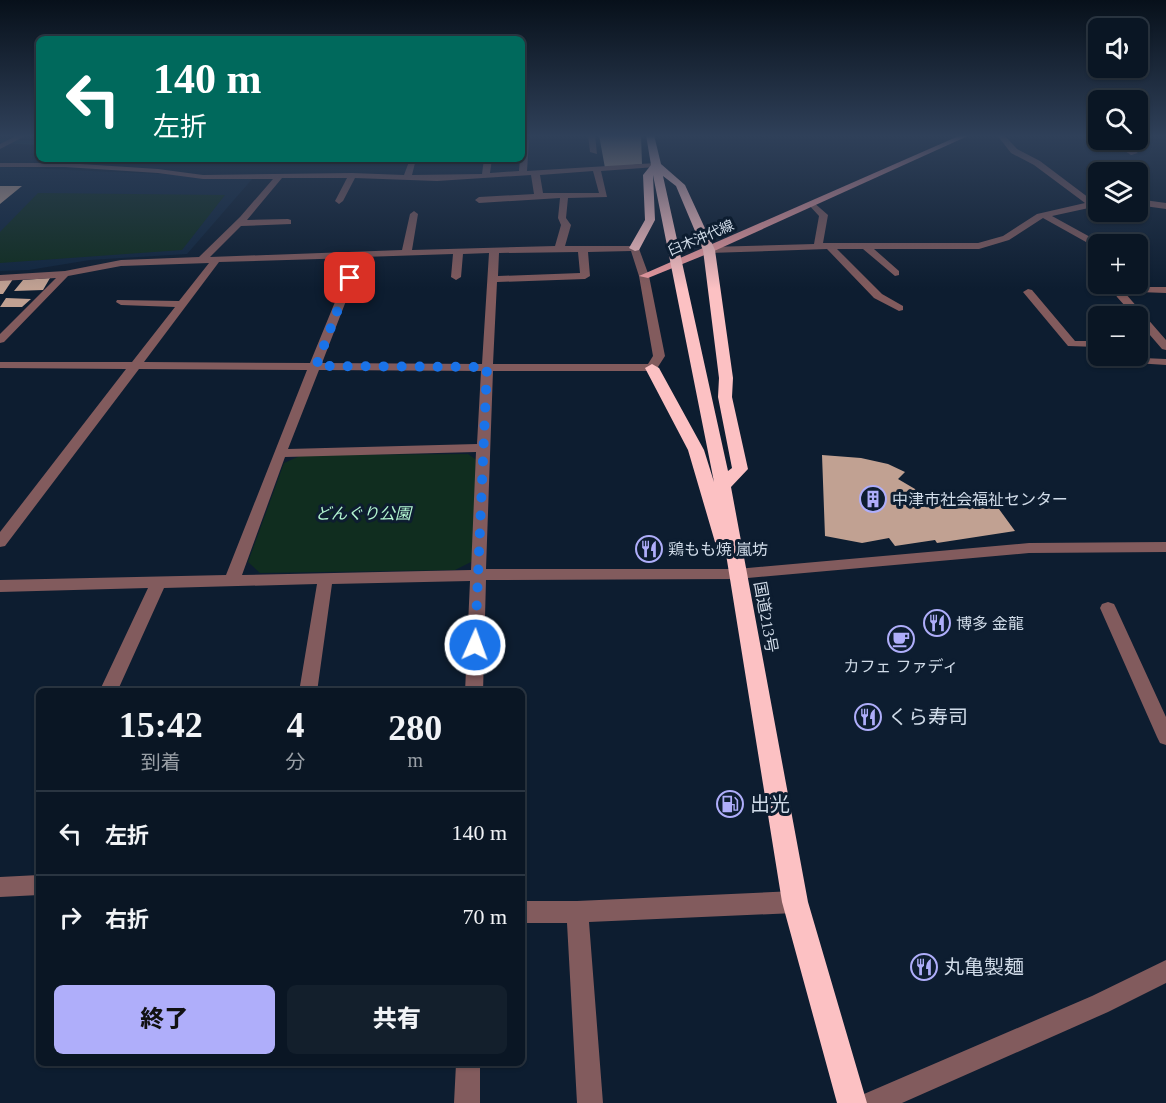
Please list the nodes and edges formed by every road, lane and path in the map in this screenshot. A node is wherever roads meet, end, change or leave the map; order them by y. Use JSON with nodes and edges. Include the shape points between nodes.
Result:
{"nodes":[{"id":1,"x":271,"y":186,"type":"edge"},
{"id":2,"x":346,"y":186,"type":"edge"},
{"id":3,"x":537,"y":186,"type":"edge"},
{"id":4,"x":602,"y":186,"type":"edge"},
{"id":5,"x":649,"y":186,"type":"edge"},
{"id":6,"x":661,"y":186,"type":"edge"},
{"id":7,"x":681,"y":186,"type":"edge"},
{"id":8,"x":851,"y":186,"type":"edge"},
{"id":9,"x":1070,"y":186,"type":"edge"},
{"id":10,"x":539,"y":196,"type":"junction"},
{"id":11,"x":564,"y":196,"type":"junction"},
{"id":12,"x":478,"y":200,"type":"dead end"},
{"id":13,"x":1088,"y":200,"type":"edge"},
{"id":14,"x":339,"y":201,"type":"dead end"},
{"id":15,"x":812,"y":204,"type":"junction"},
{"id":16,"x":1148,"y":204,"type":"edge"},
{"id":17,"x":1088,"y":205,"type":"edge"},
{"id":18,"x":1166,"y":206,"type":"edge"},
{"id":19,"x":414,"y":214,"type":"dead end"},
{"id":20,"x":1044,"y":215,"type":"junction"},
{"id":21,"x":288,"y":222,"type":"dead end"},
{"id":22,"x":239,"y":223,"type":"junction"},
{"id":23,"x":1088,"y":239,"type":"edge"},
{"id":24,"x":823,"y":246,"type":"junction"},
{"id":25,"x":865,"y":246,"type":"junction"},
{"id":26,"x":635,"y":248,"type":"junction"},
{"id":27,"x":559,"y":249,"type":"junction"},
{"id":28,"x":583,"y":249,"type":"junction"},
{"id":29,"x":494,"y":250,"type":"junction"},
{"id":30,"x":709,"y":250,"type":"junction"},
{"id":31,"x":458,"y":252,"type":"junction"},
{"id":32,"x":406,"y":254,"type":"junction"},
{"id":33,"x":359,"y":256,"type":"junction"},
{"id":34,"x":216,"y":260,"type":"junction"},
{"id":35,"x":201,"y":261,"type":"junction"},
{"id":36,"x":895,"y":273,"type":"dead end"},
{"id":37,"x":65,"y":274,"type":"junction"},
{"id":38,"x":644,"y":276,"type":"junction"},
{"id":39,"x":0,"y":278,"type":"edge"},
{"id":40,"x":456,"y":278,"type":"dead end"},
{"id":41,"x":492,"y":279,"type":"junction"},
{"id":42,"x":1148,"y":290,"type":"edge"},
{"id":43,"x":1166,"y":290,"type":"edge"},
{"id":44,"x":1028,"y":292,"type":"dead end"},
{"id":45,"x":1121,"y":295,"type":"dead end"},
{"id":46,"x":121,"y":302,"type":"dead end"},
{"id":47,"x":183,"y":304,"type":"junction"},
{"id":48,"x":899,"y":308,"type":"dead end"},
{"id":49,"x":1151,"y":332,"type":"junction"},
{"id":50,"x":1166,"y":332,"type":"edge"},
{"id":51,"x":0,"y":340,"type":"edge"},
{"id":52,"x":1088,"y":344,"type":"edge"},
{"id":53,"x":1166,"y":347,"type":"edge"},
{"id":54,"x":1148,"y":361,"type":"edge"},
{"id":55,"x":1166,"y":362,"type":"edge"},
{"id":56,"x":0,"y":365,"type":"edge"},
{"id":57,"x":316,"y":366,"type":"junction"},
{"id":58,"x":134,"y":367,"type":"junction"},
{"id":59,"x":487,"y":367,"type":"junction"},
{"id":60,"x":652,"y":368,"type":"junction"},
{"id":61,"x":483,"y":448,"type":"junction"},
{"id":62,"x":280,"y":453,"type":"junction"},
{"id":63,"x":723,"y":486,"type":"junction"},
{"id":64,"x":0,"y":542,"type":"edge"},
{"id":65,"x":1166,"y":547,"type":"edge"},
{"id":66,"x":737,"y":574,"type":"junction"},
{"id":67,"x":478,"y":575,"type":"junction"},
{"id":68,"x":232,"y":579,"type":"junction"},
{"id":69,"x":326,"y":580,"type":"junction"},
{"id":70,"x":158,"y":583,"type":"junction"},
{"id":71,"x":0,"y":586,"type":"edge"},
{"id":72,"x":1108,"y":608,"type":"dead end"},
{"id":73,"x":110,"y":688,"type":"edge"},
{"id":74,"x":309,"y":688,"type":"edge"},
{"id":75,"x":474,"y":688,"type":"edge"},
{"id":76,"x":1166,"y":737,"type":"edge"},
{"id":77,"x":36,"y":885,"type":"edge"},
{"id":78,"x":0,"y":887,"type":"edge"},
{"id":79,"x":795,"y":902,"type":"junction"},
{"id":80,"x":525,"y":912,"type":"edge"},
{"id":81,"x":577,"y":912,"type":"junction"},
{"id":82,"x":1164,"y":976,"type":"edge"},
{"id":83,"x":468,"y":1066,"type":"edge"},
{"id":84,"x":467,"y":1103,"type":"edge"},
{"id":85,"x":590,"y":1103,"type":"edge"},
{"id":86,"x":852,"y":1103,"type":"edge"},
{"id":87,"x":873,"y":1103,"type":"edge"}],
"edges":[{"from":1,"to":22,"type":"street"},
{"from":2,"to":14,"type":"street"},
{"from":3,"to":10,"type":"street"},
{"from":4,"to":11,"type":"street","via":[[604,195]]},
{"from":5,"to":26,"type":"highway","via":[[650,220]]},
{"from":6,"to":63,"type":"highway","name":"国道213号"},
{"from":7,"to":30,"type":"highway"},
{"from":8,"to":15,"type":"main road","name":"臼木沖代線"},
{"from":9,"to":13,"type":"street"},
{"from":10,"to":11,"type":"street"},
{"from":10,"to":12,"type":"street"},
{"from":11,"to":27,"type":"street","via":[[562,218],[566,225]]},
{"from":15,"to":24,"type":"street","via":[[824,215]]},
{"from":15,"to":30,"type":"main road","name":"臼木沖代線"},
{"from":16,"to":18,"type":"street"},
{"from":17,"to":20,"type":"street"},
{"from":19,"to":32,"type":"street"},
{"from":20,"to":23,"type":"street"},
{"from":20,"to":25,"type":"street","via":[[1006,238],[979,246]]},
{"from":21,"to":22,"type":"street"},
{"from":22,"to":35,"type":"street"},
{"from":24,"to":25,"type":"street"},
{"from":24,"to":30,"type":"street"},
{"from":24,"to":48,"type":"street","via":[[878,296]]},
{"from":25,"to":36,"type":"street"},
{"from":26,"to":28,"type":"street"},
{"from":26,"to":38,"type":"street"},
{"from":27,"to":28,"type":"street"},
{"from":27,"to":29,"type":"street"},
{"from":28,"to":41,"type":"street","via":[[585,276]]},
{"from":29,"to":31,"type":"street"},
{"from":29,"to":41,"type":"street"},
{"from":30,"to":38,"type":"main road","name":"臼木沖代線"},
{"from":30,"to":63,"type":"highway","via":[[726,378],[725,397],[740,469]]},
{"from":31,"to":32,"type":"street"},
{"from":31,"to":40,"type":"street"},
{"from":32,"to":33,"type":"street"},
{"from":33,"to":34,"type":"street"},
{"from":33,"to":57,"type":"street"},
{"from":34,"to":35,"type":"street"},
{"from":34,"to":47,"type":"street"},
{"from":35,"to":37,"type":"street","via":[[121,263]]},
{"from":37,"to":39,"type":"street"},
{"from":37,"to":51,"type":"street"},
{"from":38,"to":60,"type":"street","via":[[659,356]]},
{"from":41,"to":59,"type":"street"},
{"from":42,"to":43,"type":"street"},
{"from":44,"to":52,"type":"street","via":[[1072,344]]},
{"from":45,"to":49,"type":"street"},
{"from":46,"to":47,"type":"street"},
{"from":47,"to":58,"type":"street"},
{"from":49,"to":50,"type":"street"},
{"from":49,"to":53,"type":"street"},
{"from":54,"to":55,"type":"street"},
{"from":56,"to":58,"type":"street"},
{"from":57,"to":58,"type":"street"},
{"from":57,"to":59,"type":"street"},
{"from":57,"to":62,"type":"street"},
{"from":58,"to":64,"type":"street"},
{"from":59,"to":60,"type":"street"},
{"from":59,"to":61,"type":"street"},
{"from":60,"to":66,"type":"highway","via":[[696,450],[716,521]]},
{"from":61,"to":62,"type":"street"},
{"from":61,"to":67,"type":"street"},
{"from":62,"to":68,"type":"street"},
{"from":63,"to":66,"type":"highway","name":"国道213号"},
{"from":65,"to":66,"type":"street","via":[[1029,548]]},
{"from":66,"to":67,"type":"street"},
{"from":66,"to":79,"type":"highway","name":"国道213号"},
{"from":67,"to":69,"type":"street"},
{"from":67,"to":75,"type":"street"},
{"from":68,"to":69,"type":"street"},
{"from":68,"to":70,"type":"street"},
{"from":69,"to":74,"type":"street"},
{"from":70,"to":71,"type":"street"},
{"from":70,"to":73,"type":"street"},
{"from":72,"to":76,"type":"street"},
{"from":77,"to":78,"type":"street"},
{"from":79,"to":81,"type":"street"},
{"from":79,"to":86,"type":"highway","name":"国道213号"},
{"from":80,"to":81,"type":"street"},
{"from":81,"to":85,"type":"street"},
{"from":82,"to":87,"type":"street"},
{"from":83,"to":84,"type":"street"}]}
